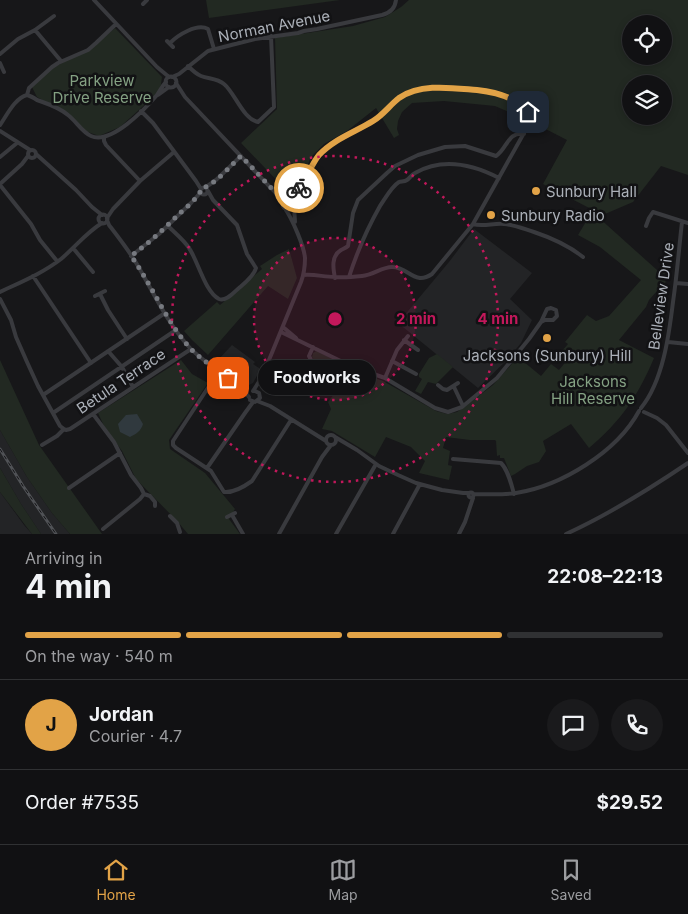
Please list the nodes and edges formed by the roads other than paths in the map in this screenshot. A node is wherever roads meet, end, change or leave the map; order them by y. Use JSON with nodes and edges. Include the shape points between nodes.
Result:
{"nodes":[{"id":1,"x":94,"y":0,"type":"edge"},
{"id":2,"x":147,"y":0,"type":"edge"},
{"id":3,"x":396,"y":2,"type":"edge"},
{"id":4,"x":143,"y":4,"type":"dead end"},
{"id":5,"x":54,"y":15,"type":"dead end"},
{"id":6,"x":116,"y":24,"type":"junction"},
{"id":7,"x":34,"y":30,"type":"junction"},
{"id":8,"x":271,"y":36,"type":"junction"},
{"id":9,"x":170,"y":44,"type":"dead end"},
{"id":10,"x":214,"y":50,"type":"junction"},
{"id":11,"x":0,"y":54,"type":"edge"},
{"id":12,"x":61,"y":61,"type":"junction"},
{"id":13,"x":0,"y":63,"type":"edge"},
{"id":14,"x":157,"y":67,"type":"junction"},
{"id":15,"x":188,"y":67,"type":"junction"},
{"id":16,"x":4,"y":72,"type":"dead end"},
{"id":17,"x":171,"y":77,"type":"junction"},
{"id":18,"x":166,"y":82,"type":"junction"},
{"id":19,"x":176,"y":82,"type":"junction"},
{"id":20,"x":171,"y":87,"type":"junction"},
{"id":21,"x":27,"y":95,"type":"junction"},
{"id":22,"x":156,"y":96,"type":"junction"},
{"id":23,"x":185,"y":97,"type":"junction"},
{"id":24,"x":141,"y":111,"type":"junction"},
{"id":25,"x":0,"y":125,"type":"edge"},
{"id":26,"x":0,"y":131,"type":"edge"},
{"id":27,"x":524,"y":134,"type":"junction"},
{"id":28,"x":104,"y":137,"type":"junction"},
{"id":29,"x":17,"y":143,"type":"junction"},
{"id":30,"x":174,"y":152,"type":"junction"},
{"id":31,"x":31,"y":155,"type":"junction"},
{"id":32,"x":241,"y":156,"type":"junction"},
{"id":33,"x":0,"y":157,"type":"edge"},
{"id":34,"x":499,"y":178,"type":"junction"},
{"id":35,"x":140,"y":181,"type":"junction"},
{"id":36,"x":0,"y":184,"type":"edge"},
{"id":37,"x":268,"y":185,"type":"junction"},
{"id":38,"x":204,"y":191,"type":"junction"},
{"id":39,"x":287,"y":199,"type":"junction"},
{"id":40,"x":282,"y":204,"type":"junction"},
{"id":41,"x":294,"y":205,"type":"junction"},
{"id":42,"x":286,"y":210,"type":"junction"},
{"id":43,"x":103,"y":219,"type":"junction"},
{"id":44,"x":682,"y":222,"type":"junction"},
{"id":45,"x":688,"y":223,"type":"edge"},
{"id":46,"x":473,"y":224,"type":"junction"},
{"id":47,"x":168,"y":226,"type":"junction"},
{"id":48,"x":646,"y":226,"type":"dead end"},
{"id":49,"x":296,"y":232,"type":"junction"},
{"id":50,"x":73,"y":248,"type":"junction"},
{"id":51,"x":131,"y":256,"type":"junction"},
{"id":52,"x":583,"y":257,"type":"dead end"},
{"id":53,"x":57,"y":261,"type":"junction"},
{"id":54,"x":93,"y":272,"type":"dead end"},
{"id":55,"x":303,"y":275,"type":"junction"},
{"id":56,"x":33,"y":276,"type":"junction"},
{"id":57,"x":349,"y":277,"type":"junction"},
{"id":58,"x":335,"y":278,"type":"junction"},
{"id":59,"x":676,"y":283,"type":"junction"},
{"id":60,"x":688,"y":284,"type":"edge"},
{"id":61,"x":0,"y":292,"type":"edge"},
{"id":62,"x":95,"y":296,"type":"dead end"},
{"id":63,"x":0,"y":299,"type":"edge"},
{"id":64,"x":165,"y":313,"type":"junction"},
{"id":65,"x":541,"y":322,"type":"junction"},
{"id":66,"x":282,"y":329,"type":"junction"},
{"id":67,"x":176,"y":330,"type":"junction"},
{"id":68,"x":408,"y":336,"type":"dead end"},
{"id":69,"x":127,"y":339,"type":"junction"},
{"id":70,"x":404,"y":340,"type":"junction"},
{"id":71,"x":668,"y":342,"type":"junction"},
{"id":72,"x":688,"y":344,"type":"edge"},
{"id":73,"x":314,"y":347,"type":"junction"},
{"id":74,"x":191,"y":349,"type":"junction"},
{"id":75,"x":418,"y":350,"type":"dead end"},
{"id":76,"x":108,"y":351,"type":"junction"},
{"id":77,"x":392,"y":361,"type":"junction"},
{"id":78,"x":91,"y":363,"type":"junction"},
{"id":79,"x":122,"y":367,"type":"junction"},
{"id":80,"x":219,"y":372,"type":"junction"},
{"id":81,"x":416,"y":374,"type":"dead end"},
{"id":82,"x":262,"y":377,"type":"junction"},
{"id":83,"x":385,"y":378,"type":"junction"},
{"id":84,"x":237,"y":384,"type":"junction"},
{"id":85,"x":322,"y":384,"type":"dead end"},
{"id":86,"x":438,"y":385,"type":"dead end"},
{"id":87,"x":133,"y":387,"type":"junction"},
{"id":88,"x":252,"y":391,"type":"junction"},
{"id":89,"x":43,"y":395,"type":"junction"},
{"id":90,"x":259,"y":395,"type":"junction"},
{"id":91,"x":252,"y":400,"type":"junction"},
{"id":92,"x":270,"y":406,"type":"junction"},
{"id":93,"x":463,"y":406,"type":"junction"},
{"id":94,"x":642,"y":411,"type":"junction"},
{"id":95,"x":54,"y":413,"type":"junction"},
{"id":96,"x":93,"y":414,"type":"junction"},
{"id":97,"x":291,"y":420,"type":"junction"},
{"id":98,"x":64,"y":429,"type":"junction"},
{"id":99,"x":316,"y":433,"type":"junction"},
{"id":100,"x":330,"y":436,"type":"junction"},
{"id":101,"x":335,"y":438,"type":"junction"},
{"id":102,"x":329,"y":443,"type":"junction"},
{"id":103,"x":346,"y":443,"type":"junction"},
{"id":104,"x":42,"y":445,"type":"dead end"},
{"id":105,"x":120,"y":453,"type":"junction"},
{"id":106,"x":688,"y":453,"type":"edge"},
{"id":107,"x":453,"y":459,"type":"dead end"},
{"id":108,"x":688,"y":463,"type":"edge"},
{"id":109,"x":376,"y":464,"type":"junction"},
{"id":110,"x":207,"y":468,"type":"junction"},
{"id":111,"x":420,"y":484,"type":"junction"},
{"id":112,"x":69,"y":488,"type":"dead end"},
{"id":113,"x":144,"y":492,"type":"junction"},
{"id":114,"x":514,"y":494,"type":"junction"},
{"id":115,"x":471,"y":496,"type":"junction"},
{"id":116,"x":155,"y":506,"type":"dead end"},
{"id":117,"x":231,"y":515,"type":"dead end"},
{"id":118,"x":170,"y":516,"type":"dead end"},
{"id":119,"x":103,"y":529,"type":"dead end"},
{"id":120,"x":180,"y":533,"type":"edge"},
{"id":121,"x":242,"y":534,"type":"edge"},
{"id":122,"x":279,"y":534,"type":"edge"},
{"id":123,"x":336,"y":534,"type":"edge"},
{"id":124,"x":392,"y":534,"type":"edge"},
{"id":125,"x":459,"y":534,"type":"edge"},
{"id":126,"x":566,"y":534,"type":"edge"}],
"edges":[{"from":1,"to":6,"type":"street"},
{"from":2,"to":4,"type":"street"},
{"from":3,"to":8,"type":"street","name":"Norman Avenue","via":[[388,13],[374,18]]},
{"from":5,"to":7,"type":"street"},
{"from":6,"to":12,"type":"street","via":[[88,50]]},
{"from":6,"to":14,"type":"street"},
{"from":7,"to":11,"type":"street"},
{"from":7,"to":12,"type":"street"},
{"from":8,"to":10,"type":"street","name":"Norman Avenue"},
{"from":8,"to":15,"type":"street","via":[[274,108],[258,122],[253,121],[223,84]]},
{"from":9,"to":10,"type":"street","via":[[181,34],[205,27]]},
{"from":10,"to":15,"type":"street","name":"Norman Avenue"},
{"from":12,"to":21,"type":"street","via":[[30,87]]},
{"from":13,"to":16,"type":"street"},
{"from":14,"to":17,"type":"street"},
{"from":14,"to":18,"type":"street"},
{"from":15,"to":17,"type":"street","name":"Norman Avenue"},
{"from":15,"to":19,"type":"street","name":"Norman Avenue"},
{"from":17,"to":18,"type":"street"},
{"from":17,"to":19,"type":"street"},
{"from":18,"to":20,"type":"street"},
{"from":18,"to":22,"type":"street"},
{"from":19,"to":20,"type":"street","name":"Norman Avenue"},
{"from":19,"to":23,"type":"street"},
{"from":20,"to":22,"type":"street","name":"Norman Avenue"},
{"from":20,"to":23,"type":"street"},
{"from":21,"to":25,"type":"street","via":[[21,97]]},
{"from":21,"to":28,"type":"street","via":[[62,110],[91,136]]},
{"from":22,"to":24,"type":"street"},
{"from":23,"to":32,"type":"street"},
{"from":24,"to":28,"type":"street","via":[[122,129]]},
{"from":24,"to":30,"type":"street"},
{"from":26,"to":29,"type":"street"},
{"from":27,"to":34,"type":"street"},
{"from":27,"to":39,"type":"street","via":[[529,115],[521,105],[508,98],[458,88],[417,90],[400,97],[378,118],[324,150],[300,187]]},
{"from":27,"to":58,"type":"street","via":[[510,137],[496,156],[465,146],[436,148],[390,170],[361,196],[355,206],[348,246],[334,258]]},
{"from":28,"to":35,"type":"street","via":[[106,145]]},
{"from":29,"to":31,"type":"street"},
{"from":29,"to":33,"type":"street"},
{"from":30,"to":35,"type":"street"},
{"from":30,"to":38,"type":"street"},
{"from":31,"to":36,"type":"street"},
{"from":31,"to":43,"type":"street","via":[[45,162]]},
{"from":32,"to":37,"type":"street"},
{"from":32,"to":38,"type":"street"},
{"from":34,"to":46,"type":"street"},
{"from":34,"to":57,"type":"street","via":[[478,168],[448,163],[424,168],[406,181],[399,182],[372,220]]},
{"from":35,"to":43,"type":"street"},
{"from":36,"to":53,"type":"street"},
{"from":37,"to":39,"type":"street"},
{"from":37,"to":40,"type":"street"},
{"from":38,"to":47,"type":"street"},
{"from":38,"to":47,"type":"street","via":[[237,226],[256,268],[242,286],[227,298],[219,299],[207,286],[189,247]]},
{"from":39,"to":40,"type":"street"},
{"from":39,"to":41,"type":"street"},
{"from":40,"to":42,"type":"street"},
{"from":41,"to":42,"type":"street"},
{"from":41,"to":49,"type":"street"},
{"from":42,"to":49,"type":"street"},
{"from":43,"to":50,"type":"street"},
{"from":43,"to":51,"type":"street"},
{"from":44,"to":45,"type":"street"},
{"from":44,"to":48,"type":"street","via":[[653,212]]},
{"from":44,"to":59,"type":"street","name":"Belleview Drive"},
{"from":46,"to":52,"type":"street","via":[[517,226],[559,241]]},
{"from":46,"to":57,"type":"street","via":[[429,276],[417,278],[390,267],[365,276]]},
{"from":47,"to":51,"type":"street"},
{"from":49,"to":55,"type":"street","via":[[302,249]]},
{"from":50,"to":53,"type":"street"},
{"from":50,"to":54,"type":"street"},
{"from":51,"to":64,"type":"street"},
{"from":53,"to":56,"type":"street"},
{"from":55,"to":58,"type":"street"},
{"from":55,"to":66,"type":"street"},
{"from":56,"to":61,"type":"street"},
{"from":56,"to":78,"type":"street"},
{"from":57,"to":58,"type":"street"},
{"from":59,"to":60,"type":"street"},
{"from":59,"to":71,"type":"street","name":"Belleview Drive"},
{"from":62,"to":69,"type":"street","via":[[103,293],[108,310]]},
{"from":63,"to":89,"type":"street"},
{"from":64,"to":67,"type":"street"},
{"from":64,"to":69,"type":"street"},
{"from":65,"to":65,"type":"street","via":[[547,309],[556,310],[557,316],[553,320]]},
{"from":65,"to":93,"type":"street","via":[[501,373]]},
{"from":66,"to":73,"type":"street"},
{"from":66,"to":82,"type":"street"},
{"from":67,"to":74,"type":"street"},
{"from":67,"to":79,"type":"street"},
{"from":68,"to":70,"type":"street"},
{"from":69,"to":76,"type":"street"},
{"from":70,"to":75,"type":"street"},
{"from":70,"to":77,"type":"street"},
{"from":71,"to":72,"type":"street"},
{"from":71,"to":94,"type":"street","name":"Belleview Drive","via":[[658,376]]},
{"from":73,"to":83,"type":"street"},
{"from":73,"to":85,"type":"street","via":[[309,356]]},
{"from":74,"to":80,"type":"street"},
{"from":74,"to":87,"type":"street","name":"Betula Terrace"},
{"from":76,"to":78,"type":"street"},
{"from":76,"to":79,"type":"street"},
{"from":77,"to":81,"type":"street"},
{"from":77,"to":83,"type":"street"},
{"from":78,"to":89,"type":"street"},
{"from":79,"to":87,"type":"street"},
{"from":79,"to":95,"type":"street"},
{"from":80,"to":84,"type":"street"},
{"from":80,"to":110,"type":"street","via":[[173,441],[176,448]]},
{"from":82,"to":88,"type":"street"},
{"from":82,"to":90,"type":"street"},
{"from":83,"to":93,"type":"street","via":[[440,410],[451,411]]},
{"from":84,"to":88,"type":"street"},
{"from":84,"to":91,"type":"street"},
{"from":86,"to":93,"type":"street","via":[[446,390],[456,385]]},
{"from":87,"to":96,"type":"street","name":"Betula Terrace"},
{"from":88,"to":90,"type":"street"},
{"from":88,"to":91,"type":"street"},
{"from":89,"to":95,"type":"street"},
{"from":90,"to":91,"type":"street"},
{"from":90,"to":92,"type":"street"},
{"from":91,"to":92,"type":"street"},
{"from":91,"to":110,"type":"street"},
{"from":92,"to":97,"type":"street"},
{"from":94,"to":106,"type":"street","via":[[666,425]]},
{"from":94,"to":114,"type":"street","name":"Belleview Drive","via":[[610,446],[580,469],[542,487]]},
{"from":95,"to":98,"type":"street"},
{"from":96,"to":98,"type":"street","name":"Betula Terrace","via":[[70,429]]},
{"from":96,"to":105,"type":"street"},
{"from":97,"to":99,"type":"street"},
{"from":97,"to":110,"type":"street","via":[[247,484],[224,492]]},
{"from":98,"to":104,"type":"street","name":"Betula Terrace"},
{"from":99,"to":100,"type":"street"},
{"from":99,"to":102,"type":"street"},
{"from":100,"to":101,"type":"street","name":"Belleview Drive"},
{"from":100,"to":102,"type":"street","via":[[327,438]]},
{"from":101,"to":102,"type":"street"},
{"from":101,"to":103,"type":"street","name":"Belleview Drive"},
{"from":102,"to":103,"type":"street"},
{"from":102,"to":122,"type":"street"},
{"from":103,"to":109,"type":"street","name":"Belleview Drive"},
{"from":105,"to":112,"type":"street"},
{"from":105,"to":113,"type":"street"},
{"from":107,"to":114,"type":"street","via":[[501,462]]},
{"from":108,"to":126,"type":"street","via":[[613,511]]},
{"from":109,"to":111,"type":"street","name":"Belleview Drive"},
{"from":109,"to":123,"type":"street"},
{"from":111,"to":115,"type":"street","name":"Belleview Drive"},
{"from":111,"to":124,"type":"street"},
{"from":113,"to":116,"type":"street"},
{"from":113,"to":119,"type":"street","via":[[140,499]]},
{"from":114,"to":115,"type":"street","name":"Belleview Drive"},
{"from":115,"to":125,"type":"street"},
{"from":117,"to":121,"type":"street"},
{"from":118,"to":120,"type":"street"}]}
